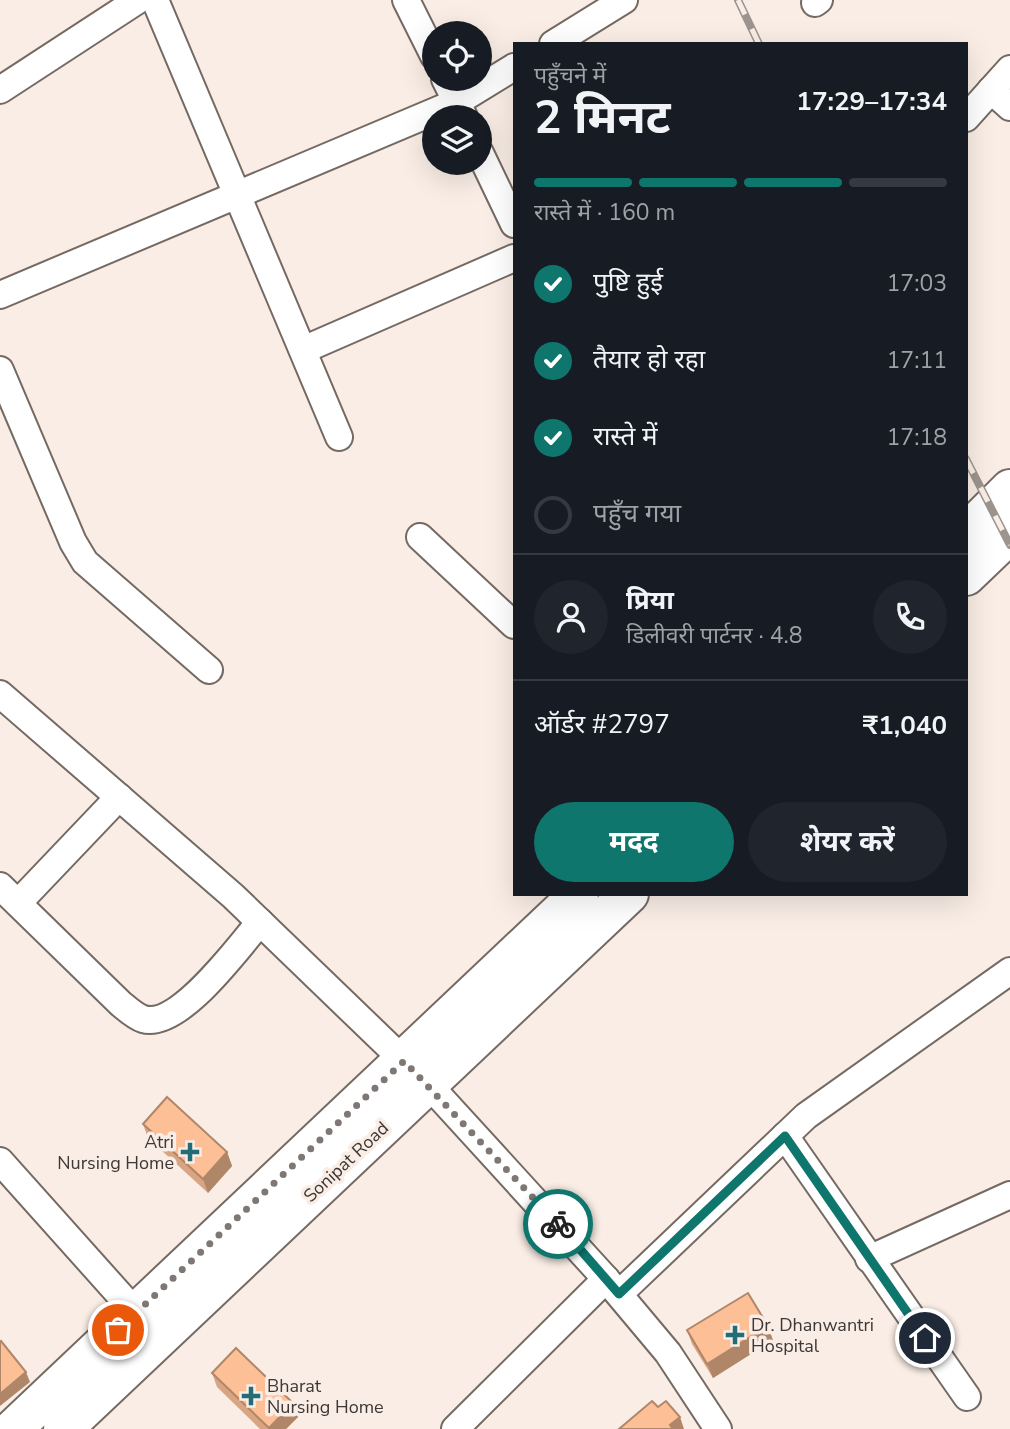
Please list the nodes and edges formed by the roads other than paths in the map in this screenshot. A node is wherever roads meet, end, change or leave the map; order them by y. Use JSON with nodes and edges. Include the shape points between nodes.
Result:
{"nodes":[{"id":1,"x":138,"y":0,"type":"edge"},
{"id":2,"x":155,"y":0,"type":"edge"},
{"id":3,"x":406,"y":0,"type":"edge"},
{"id":4,"x":624,"y":0,"type":"edge"},
{"id":5,"x":422,"y":32,"type":"edge"},
{"id":6,"x":556,"y":42,"type":"edge"},
{"id":7,"x":513,"y":68,"type":"edge"},
{"id":8,"x":1010,"y":69,"type":"edge"},
{"id":9,"x":0,"y":90,"type":"edge"},
{"id":10,"x":1001,"y":98,"type":"edge"},
{"id":11,"x":467,"y":105,"type":"edge"},
{"id":12,"x":968,"y":117,"type":"edge"},
{"id":13,"x":422,"y":125,"type":"edge"},
{"id":14,"x":492,"y":169,"type":"edge"},
{"id":15,"x":506,"y":189,"type":"edge"},
{"id":16,"x":237,"y":194,"type":"junction"},
{"id":17,"x":513,"y":220,"type":"edge"},
{"id":18,"x":513,"y":258,"type":"edge"},
{"id":19,"x":0,"y":295,"type":"edge"},
{"id":20,"x":303,"y":350,"type":"junction"},
{"id":21,"x":0,"y":370,"type":"edge"},
{"id":22,"x":340,"y":437,"type":"dead end"},
{"id":23,"x":1010,"y":489,"type":"edge"},
{"id":24,"x":968,"y":531,"type":"edge"},
{"id":25,"x":1010,"y":534,"type":"edge"},
{"id":26,"x":420,"y":537,"type":"dead end"},
{"id":27,"x":968,"y":574,"type":"edge"},
{"id":28,"x":513,"y":624,"type":"edge"},
{"id":29,"x":209,"y":670,"type":"dead end"},
{"id":30,"x":5,"y":708,"type":"edge"},
{"id":31,"x":119,"y":797,"type":"junction"},
{"id":32,"x":9,"y":895,"type":"edge"},
{"id":33,"x":577,"y":896,"type":"edge"},
{"id":34,"x":627,"y":896,"type":"edge"},
{"id":35,"x":260,"y":922,"type":"junction"},
{"id":36,"x":1010,"y":971,"type":"edge"},
{"id":37,"x":416,"y":1073,"type":"junction"},
{"id":38,"x":785,"y":1136,"type":"junction"},
{"id":39,"x":0,"y":1161,"type":"edge"},
{"id":40,"x":1010,"y":1195,"type":"edge"},
{"id":41,"x":869,"y":1259,"type":"junction"},
{"id":42,"x":613,"y":1287,"type":"junction"},
{"id":43,"x":136,"y":1313,"type":"junction"},
{"id":44,"x":967,"y":1397,"type":"dead end"},
{"id":45,"x":79,"y":1424,"type":"edge"},
{"id":46,"x":13,"y":1429,"type":"edge"},
{"id":47,"x":455,"y":1429,"type":"edge"},
{"id":48,"x":718,"y":1429,"type":"edge"}],
"edges":[{"from":1,"to":9,"type":"street"},
{"from":2,"to":16,"type":"street"},
{"from":3,"to":5,"type":"street"},
{"from":4,"to":6,"type":"street"},
{"from":7,"to":11,"type":"street"},
{"from":8,"to":10,"type":"street"},
{"from":10,"to":12,"type":"street"},
{"from":13,"to":16,"type":"street"},
{"from":14,"to":15,"type":"street"},
{"from":15,"to":17,"type":"street"},
{"from":16,"to":19,"type":"street"},
{"from":16,"to":20,"type":"street"},
{"from":18,"to":20,"type":"street"},
{"from":20,"to":22,"type":"street"},
{"from":21,"to":29,"type":"street","via":[[85,562]]},
{"from":23,"to":24,"type":"main road"},
{"from":25,"to":27,"type":"main road"},
{"from":26,"to":28,"type":"street"},
{"from":30,"to":31,"type":"street"},
{"from":31,"to":32,"type":"street"},
{"from":31,"to":35,"type":"street"},
{"from":32,"to":35,"type":"street","via":[[121,1004],[144,1019],[158,1019],[190,1002]]},
{"from":33,"to":37,"type":"main road","name":"Sonipat Road"},
{"from":34,"to":37,"type":"main road","name":"Sonipat Road"},
{"from":35,"to":37,"type":"street"},
{"from":36,"to":38,"type":"street","via":[[806,1116]]},
{"from":37,"to":42,"type":"street"},
{"from":37,"to":43,"type":"main road","name":"Sonipat Road"},
{"from":37,"to":45,"type":"main road","name":"Sonipat Road"},
{"from":38,"to":41,"type":"street"},
{"from":38,"to":42,"type":"street"},
{"from":39,"to":43,"type":"street"},
{"from":40,"to":41,"type":"street"},
{"from":41,"to":44,"type":"street"},
{"from":42,"to":47,"type":"street"},
{"from":42,"to":48,"type":"street","via":[[668,1353]]},
{"from":43,"to":46,"type":"main road","name":"Sonipat Road"}]}
